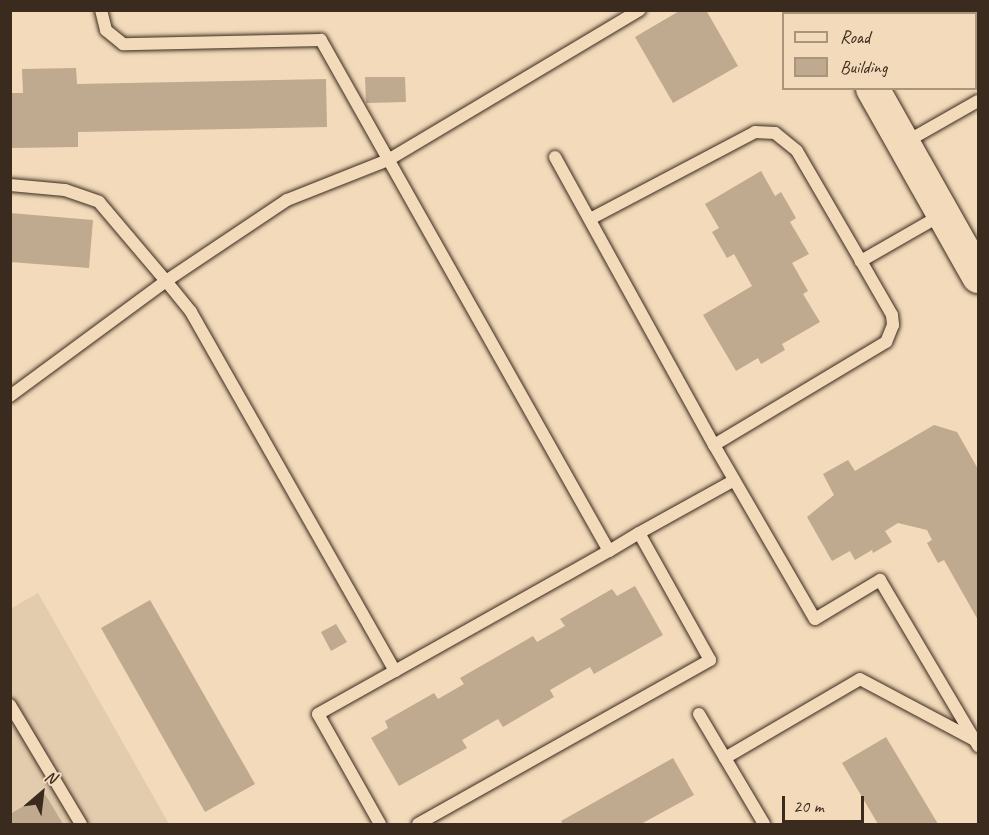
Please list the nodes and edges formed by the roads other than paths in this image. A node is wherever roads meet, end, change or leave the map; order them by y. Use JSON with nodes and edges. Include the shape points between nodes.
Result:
{"nodes":[{"id":1,"x":101,"y":10,"type":"edge"},
{"id":2,"x":640,"y":10,"type":"edge"},
{"id":3,"x":873,"y":90,"type":"edge"},
{"id":4,"x":978,"y":101,"type":"edge"},
{"id":5,"x":903,"y":144,"type":"junction"},
{"id":6,"x":555,"y":157,"type":"dead end"},
{"id":7,"x":388,"y":160,"type":"junction"},
{"id":8,"x":10,"y":185,"type":"edge"},
{"id":9,"x":943,"y":214,"type":"junction"},
{"id":10,"x":592,"y":218,"type":"junction"},
{"id":11,"x":861,"y":261,"type":"junction"},
{"id":12,"x":978,"y":276,"type":"edge"},
{"id":13,"x":166,"y":281,"type":"junction"},
{"id":14,"x":10,"y":396,"type":"edge"},
{"id":15,"x":714,"y":445,"type":"junction"},
{"id":16,"x":733,"y":481,"type":"junction"},
{"id":17,"x":639,"y":534,"type":"junction"},
{"id":18,"x":609,"y":551,"type":"junction"},
{"id":19,"x":395,"y":671,"type":"junction"},
{"id":20,"x":10,"y":705,"type":"edge"},
{"id":21,"x":699,"y":714,"type":"dead end"},
{"id":22,"x":977,"y":743,"type":"edge"},
{"id":23,"x":725,"y":758,"type":"junction"},
{"id":24,"x":81,"y":825,"type":"edge"},
{"id":25,"x":380,"y":825,"type":"edge"},
{"id":26,"x":418,"y":825,"type":"edge"},
{"id":27,"x":764,"y":825,"type":"edge"}],
"edges":[{"from":1,"to":7,"type":"lane","via":[[106,30],[123,44],[321,40]]},
{"from":2,"to":7,"type":"lane"},
{"from":3,"to":5,"type":"main road"},
{"from":4,"to":5,"type":"lane"},
{"from":5,"to":9,"type":"main road"},
{"from":6,"to":10,"type":"lane"},
{"from":7,"to":13,"type":"lane","via":[[287,200]]},
{"from":7,"to":18,"type":"lane"},
{"from":8,"to":13,"type":"lane","via":[[65,189],[99,202]]},
{"from":9,"to":11,"type":"lane"},
{"from":9,"to":12,"type":"main road"},
{"from":10,"to":11,"type":"lane","via":[[755,132],[775,133],[797,151]]},
{"from":10,"to":15,"type":"lane"},
{"from":11,"to":15,"type":"lane","via":[[892,315],[893,326],[886,342]]},
{"from":13,"to":14,"type":"lane"},
{"from":13,"to":19,"type":"lane","via":[[191,312]]},
{"from":15,"to":16,"type":"lane"},
{"from":16,"to":17,"type":"lane"},
{"from":16,"to":22,"type":"lane","via":[[814,619],[880,580]]},
{"from":17,"to":18,"type":"lane"},
{"from":17,"to":26,"type":"lane","via":[[710,660]]},
{"from":18,"to":19,"type":"lane"},
{"from":19,"to":25,"type":"lane","via":[[318,714]]},
{"from":20,"to":24,"type":"lane"},
{"from":21,"to":23,"type":"lane"},
{"from":22,"to":23,"type":"lane","via":[[860,680]]},
{"from":23,"to":27,"type":"lane"}]}
